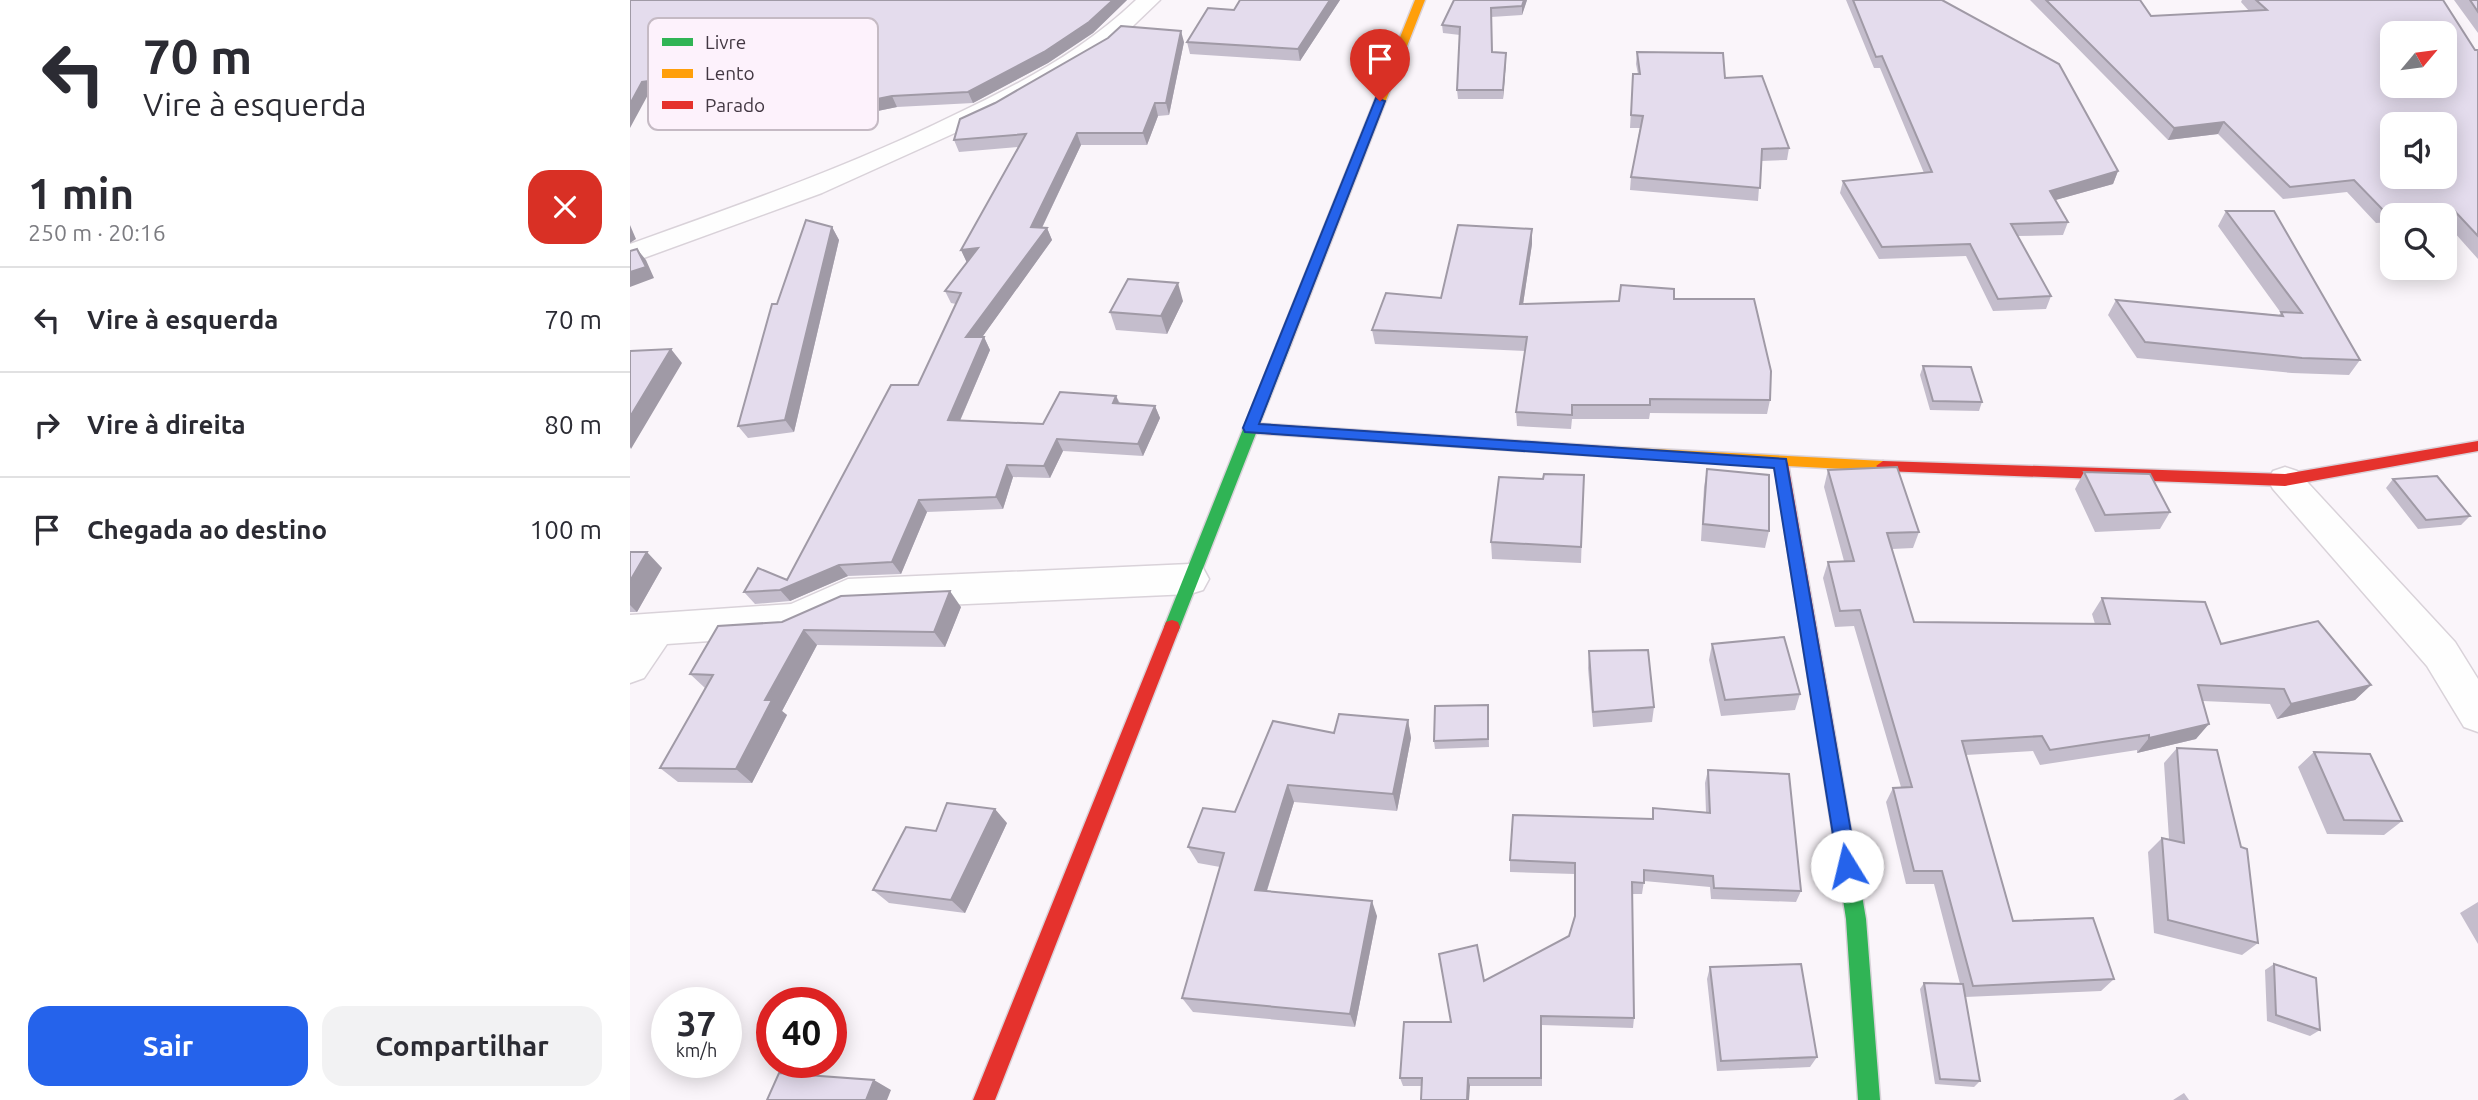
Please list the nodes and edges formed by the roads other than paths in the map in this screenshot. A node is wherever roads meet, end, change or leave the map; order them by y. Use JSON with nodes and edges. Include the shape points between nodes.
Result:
{"nodes":[{"id":1,"x":1149,"y":0,"type":"edge"},
{"id":2,"x":1420,"y":0,"type":"edge"},
{"id":3,"x":630,"y":254,"type":"edge"},
{"id":4,"x":1250,"y":428,"type":"junction"},
{"id":5,"x":2478,"y":446,"type":"edge"},
{"id":6,"x":1781,"y":463,"type":"junction"},
{"id":7,"x":2285,"y":480,"type":"junction"},
{"id":8,"x":1190,"y":579,"type":"junction"},
{"id":9,"x":643,"y":630,"type":"edge"},
{"id":10,"x":630,"y":666,"type":"edge"},
{"id":11,"x":2478,"y":714,"type":"edge"},
{"id":12,"x":984,"y":1100,"type":"edge"},
{"id":13,"x":1868,"y":1100,"type":"edge"}],
"edges":[{"from":1,"to":3,"type":"street","via":[[1104,42],[946,130],[803,192]]},
{"from":2,"to":4,"type":"main road"},
{"from":4,"to":6,"type":"main road"},
{"from":4,"to":8,"type":"main road"},
{"from":5,"to":7,"type":"main road"},
{"from":6,"to":7,"type":"main road"},
{"from":6,"to":13,"type":"main road","via":[[1856,919]]},
{"from":7,"to":11,"type":"street","via":[[2441,654]]},
{"from":8,"to":9,"type":"street","via":[[848,594],[795,620]]},
{"from":8,"to":12,"type":"main road"},
{"from":9,"to":10,"type":"street"}]}
